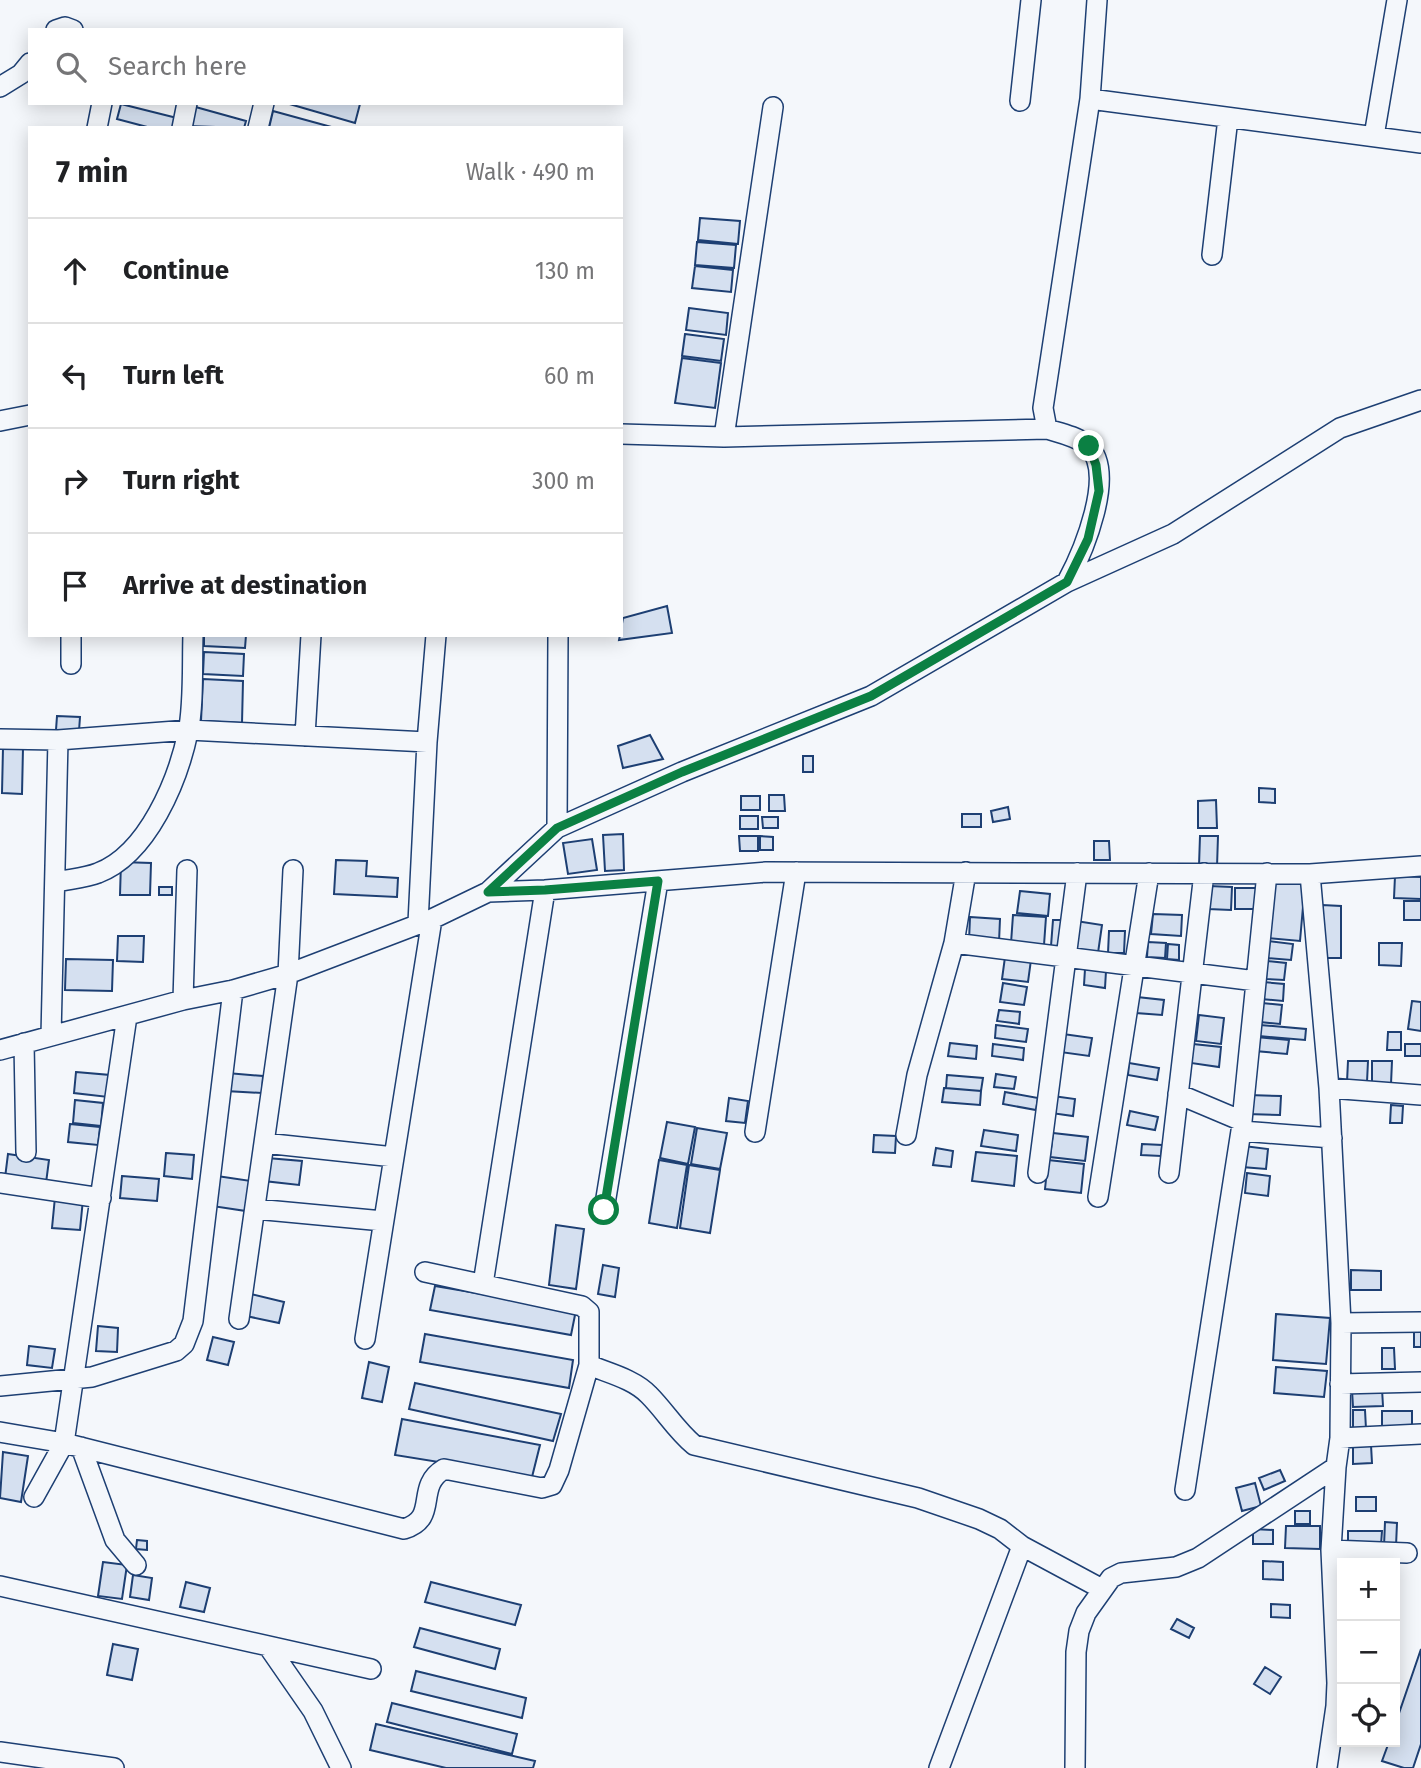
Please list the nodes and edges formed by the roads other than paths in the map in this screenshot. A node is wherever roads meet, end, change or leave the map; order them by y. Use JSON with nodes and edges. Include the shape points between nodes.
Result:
{"nodes":[{"id":1,"x":1031,"y":0,"type":"edge"},
{"id":2,"x":1097,"y":0,"type":"edge"},
{"id":3,"x":1397,"y":0,"type":"edge"},
{"id":4,"x":28,"y":65,"type":"edge"},
{"id":5,"x":0,"y":87,"type":"edge"},
{"id":6,"x":1090,"y":99,"type":"junction"},
{"id":7,"x":1020,"y":101,"type":"dead end"},
{"id":8,"x":102,"y":105,"type":"edge"},
{"id":9,"x":187,"y":105,"type":"edge"},
{"id":10,"x":264,"y":105,"type":"edge"},
{"id":11,"x":773,"y":107,"type":"dead end"},
{"id":12,"x":1228,"y":118,"type":"junction"},
{"id":13,"x":97,"y":126,"type":"edge"},
{"id":14,"x":182,"y":126,"type":"edge"},
{"id":15,"x":258,"y":126,"type":"edge"},
{"id":16,"x":1374,"y":136,"type":"junction"},
{"id":17,"x":1421,"y":143,"type":"edge"},
{"id":18,"x":1212,"y":256,"type":"dead end"},
{"id":19,"x":1421,"y":400,"type":"edge"},
{"id":20,"x":28,"y":415,"type":"edge"},
{"id":21,"x":0,"y":421,"type":"edge"},
{"id":22,"x":1047,"y":429,"type":"junction"},
{"id":23,"x":623,"y":434,"type":"edge"},
{"id":24,"x":724,"y":437,"type":"junction"},
{"id":25,"x":1067,"y":582,"type":"junction"},
{"id":26,"x":71,"y":637,"type":"edge"},
{"id":27,"x":193,"y":637,"type":"edge"},
{"id":28,"x":311,"y":637,"type":"edge"},
{"id":29,"x":436,"y":637,"type":"edge"},
{"id":30,"x":558,"y":637,"type":"edge"},
{"id":31,"x":71,"y":664,"type":"dead end"},
{"id":32,"x":189,"y":730,"type":"junction"},
{"id":33,"x":305,"y":736,"type":"junction"},
{"id":34,"x":0,"y":739,"type":"edge"},
{"id":35,"x":58,"y":740,"type":"junction"},
{"id":36,"x":427,"y":742,"type":"junction"},
{"id":37,"x":557,"y":828,"type":"junction"},
{"id":38,"x":1421,"y":866,"type":"edge"},
{"id":39,"x":187,"y":870,"type":"dead end"},
{"id":40,"x":293,"y":870,"type":"dead end"},
{"id":41,"x":796,"y":872,"type":"junction"},
{"id":42,"x":965,"y":872,"type":"junction"},
{"id":43,"x":1077,"y":873,"type":"junction"},
{"id":44,"x":1149,"y":873,"type":"junction"},
{"id":45,"x":1204,"y":873,"type":"junction"},
{"id":46,"x":1267,"y":873,"type":"junction"},
{"id":47,"x":1310,"y":874,"type":"junction"},
{"id":48,"x":658,"y":881,"type":"junction"},
{"id":49,"x":56,"y":882,"type":"junction"},
{"id":50,"x":545,"y":890,"type":"junction"},
{"id":51,"x":488,"y":892,"type":"junction"},
{"id":52,"x":425,"y":921,"type":"junction"},
{"id":53,"x":954,"y":943,"type":"junction"},
{"id":54,"x":1066,"y":957,"type":"junction"},
{"id":55,"x":1134,"y":965,"type":"junction"},
{"id":56,"x":288,"y":974,"type":"junction"},
{"id":57,"x":1192,"y":974,"type":"junction"},
{"id":58,"x":1256,"y":981,"type":"junction"},
{"id":59,"x":233,"y":990,"type":"junction"},
{"id":60,"x":183,"y":1000,"type":"junction"},
{"id":61,"x":127,"y":1016,"type":"junction"},
{"id":62,"x":51,"y":1036,"type":"junction"},
{"id":63,"x":24,"y":1043,"type":"junction"},
{"id":64,"x":0,"y":1050,"type":"edge"},
{"id":65,"x":1329,"y":1088,"type":"junction"},
{"id":66,"x":1178,"y":1094,"type":"junction"},
{"id":67,"x":1421,"y":1094,"type":"edge"},
{"id":68,"x":1241,"y":1126,"type":"junction"},
{"id":69,"x":755,"y":1132,"type":"dead end"},
{"id":70,"x":906,"y":1135,"type":"dead end"},
{"id":71,"x":1332,"y":1138,"type":"junction"},
{"id":72,"x":264,"y":1143,"type":"junction"},
{"id":73,"x":26,"y":1152,"type":"dead end"},
{"id":74,"x":394,"y":1157,"type":"junction"},
{"id":75,"x":1038,"y":1173,"type":"dead end"},
{"id":76,"x":1169,"y":1173,"type":"dead end"},
{"id":77,"x":0,"y":1183,"type":"edge"},
{"id":78,"x":1098,"y":1197,"type":"dead end"},
{"id":79,"x":101,"y":1198,"type":"junction"},
{"id":80,"x":255,"y":1209,"type":"junction"},
{"id":81,"x":604,"y":1210,"type":"dead end"},
{"id":82,"x":383,"y":1221,"type":"junction"},
{"id":83,"x":425,"y":1272,"type":"dead end"},
{"id":84,"x":483,"y":1284,"type":"junction"},
{"id":85,"x":239,"y":1319,"type":"dead end"},
{"id":86,"x":1342,"y":1322,"type":"junction"},
{"id":87,"x":1421,"y":1322,"type":"edge"},
{"id":88,"x":365,"y":1339,"type":"dead end"},
{"id":89,"x":589,"y":1364,"type":"junction"},
{"id":90,"x":74,"y":1379,"type":"junction"},
{"id":91,"x":1421,"y":1382,"type":"edge"},
{"id":92,"x":1340,"y":1384,"type":"junction"},
{"id":93,"x":0,"y":1386,"type":"edge"},
{"id":94,"x":0,"y":1432,"type":"edge"},
{"id":95,"x":1421,"y":1434,"type":"edge"},
{"id":96,"x":1340,"y":1438,"type":"junction"},
{"id":97,"x":73,"y":1445,"type":"junction"},
{"id":98,"x":1336,"y":1467,"type":"junction"},
{"id":99,"x":1185,"y":1490,"type":"dead end"},
{"id":100,"x":34,"y":1497,"type":"dead end"},
{"id":101,"x":1022,"y":1546,"type":"junction"},
{"id":102,"x":1331,"y":1550,"type":"junction"},
{"id":103,"x":1407,"y":1553,"type":"dead end"},
{"id":104,"x":136,"y":1565,"type":"dead end"},
{"id":105,"x":0,"y":1586,"type":"edge"},
{"id":106,"x":1102,"y":1589,"type":"junction"},
{"id":107,"x":268,"y":1646,"type":"junction"},
{"id":108,"x":371,"y":1669,"type":"dead end"},
{"id":109,"x":0,"y":1752,"type":"edge"},
{"id":110,"x":114,"y":1768,"type":"edge"},
{"id":111,"x":341,"y":1768,"type":"edge"},
{"id":112,"x":939,"y":1768,"type":"edge"},
{"id":113,"x":1075,"y":1768,"type":"edge"},
{"id":114,"x":1327,"y":1768,"type":"edge"}],
"edges":[{"from":1,"to":7,"type":"street"},
{"from":2,"to":6,"type":"street"},
{"from":3,"to":16,"type":"street"},
{"from":4,"to":5,"type":"street"},
{"from":6,"to":12,"type":"street"},
{"from":6,"to":22,"type":"street","via":[[1044,408]]},
{"from":8,"to":13,"type":"street"},
{"from":9,"to":14,"type":"street"},
{"from":10,"to":15,"type":"street"},
{"from":11,"to":24,"type":"street"},
{"from":12,"to":16,"type":"street"},
{"from":12,"to":18,"type":"street"},
{"from":16,"to":17,"type":"street"},
{"from":19,"to":25,"type":"street","via":[[1340,428],[1173,534]]},
{"from":20,"to":21,"type":"street"},
{"from":22,"to":24,"type":"street"},
{"from":22,"to":25,"type":"street","via":[[1089,446],[1098,478],[1088,539]]},
{"from":23,"to":24,"type":"street"},
{"from":25,"to":37,"type":"street","via":[[871,696]]},
{"from":26,"to":31,"type":"street"},
{"from":27,"to":32,"type":"street"},
{"from":28,"to":33,"type":"street"},
{"from":29,"to":36,"type":"street"},
{"from":30,"to":37,"type":"street"},
{"from":32,"to":33,"type":"street"},
{"from":32,"to":35,"type":"street"},
{"from":32,"to":49,"type":"street","via":[[174,783],[142,838],[98,873]]},
{"from":33,"to":36,"type":"street"},
{"from":34,"to":35,"type":"street"},
{"from":35,"to":49,"type":"street"},
{"from":36,"to":52,"type":"street"},
{"from":37,"to":51,"type":"street"},
{"from":38,"to":47,"type":"street"},
{"from":39,"to":60,"type":"street"},
{"from":40,"to":56,"type":"street"},
{"from":41,"to":42,"type":"street"},
{"from":41,"to":48,"type":"street"},
{"from":41,"to":69,"type":"street"},
{"from":42,"to":43,"type":"street"},
{"from":42,"to":53,"type":"street"},
{"from":43,"to":44,"type":"street"},
{"from":43,"to":54,"type":"street"},
{"from":44,"to":45,"type":"street"},
{"from":44,"to":55,"type":"street"},
{"from":45,"to":46,"type":"street"},
{"from":45,"to":57,"type":"street"},
{"from":46,"to":47,"type":"street"},
{"from":46,"to":58,"type":"street"},
{"from":47,"to":65,"type":"street"},
{"from":48,"to":50,"type":"street"},
{"from":48,"to":81,"type":"street"},
{"from":49,"to":62,"type":"street"},
{"from":50,"to":51,"type":"street"},
{"from":50,"to":84,"type":"street"},
{"from":51,"to":52,"type":"street"},
{"from":52,"to":56,"type":"street"},
{"from":52,"to":74,"type":"street"},
{"from":53,"to":54,"type":"street"},
{"from":53,"to":70,"type":"street","via":[[916,1075]]},
{"from":54,"to":55,"type":"street"},
{"from":54,"to":75,"type":"street"},
{"from":55,"to":57,"type":"street"},
{"from":55,"to":78,"type":"street"},
{"from":56,"to":59,"type":"street"},
{"from":56,"to":72,"type":"street"},
{"from":57,"to":58,"type":"street"},
{"from":57,"to":66,"type":"street"},
{"from":58,"to":68,"type":"street"},
{"from":59,"to":60,"type":"street"},
{"from":59,"to":90,"type":"street","via":[[189,1334],[176,1351]]},
{"from":60,"to":61,"type":"street"},
{"from":61,"to":62,"type":"street"},
{"from":61,"to":79,"type":"street"},
{"from":62,"to":63,"type":"street"},
{"from":63,"to":64,"type":"street"},
{"from":63,"to":73,"type":"street"},
{"from":65,"to":67,"type":"street"},
{"from":65,"to":71,"type":"street"},
{"from":66,"to":68,"type":"street"},
{"from":66,"to":76,"type":"street"},
{"from":68,"to":71,"type":"street"},
{"from":68,"to":99,"type":"street"},
{"from":71,"to":86,"type":"street"},
{"from":72,"to":74,"type":"street"},
{"from":72,"to":80,"type":"street"},
{"from":74,"to":82,"type":"street"},
{"from":77,"to":79,"type":"street"},
{"from":79,"to":90,"type":"street"},
{"from":80,"to":82,"type":"street"},
{"from":80,"to":85,"type":"street"},
{"from":82,"to":88,"type":"street"},
{"from":83,"to":84,"type":"street"},
{"from":84,"to":89,"type":"street","via":[[582,1306],[590,1318]]},
{"from":86,"to":87,"type":"street"},
{"from":86,"to":92,"type":"street"},
{"from":89,"to":97,"type":"street","via":[[552,1485],[542,1488],[444,1469],[429,1483],[423,1518],[404,1529]]},
{"from":89,"to":101,"type":"street","via":[[638,1386],[694,1445],[918,1498],[979,1519]]},
{"from":90,"to":93,"type":"street"},
{"from":90,"to":97,"type":"street"},
{"from":91,"to":92,"type":"street"},
{"from":92,"to":96,"type":"street"},
{"from":94,"to":97,"type":"street"},
{"from":95,"to":96,"type":"street"},
{"from":96,"to":98,"type":"street"},
{"from":97,"to":100,"type":"street"},
{"from":97,"to":104,"type":"street","via":[[115,1540]]},
{"from":98,"to":102,"type":"street"},
{"from":98,"to":106,"type":"street","via":[[1198,1558],[1176,1567],[1121,1573]]},
{"from":101,"to":106,"type":"street"},
{"from":101,"to":112,"type":"street"},
{"from":102,"to":103,"type":"street"},
{"from":102,"to":114,"type":"street","via":[[1337,1683]]},
{"from":105,"to":107,"type":"street"},
{"from":106,"to":113,"type":"street","via":[[1079,1631]]},
{"from":107,"to":108,"type":"street"},
{"from":107,"to":111,"type":"street","via":[[313,1711]]},
{"from":109,"to":110,"type":"street"}]}
